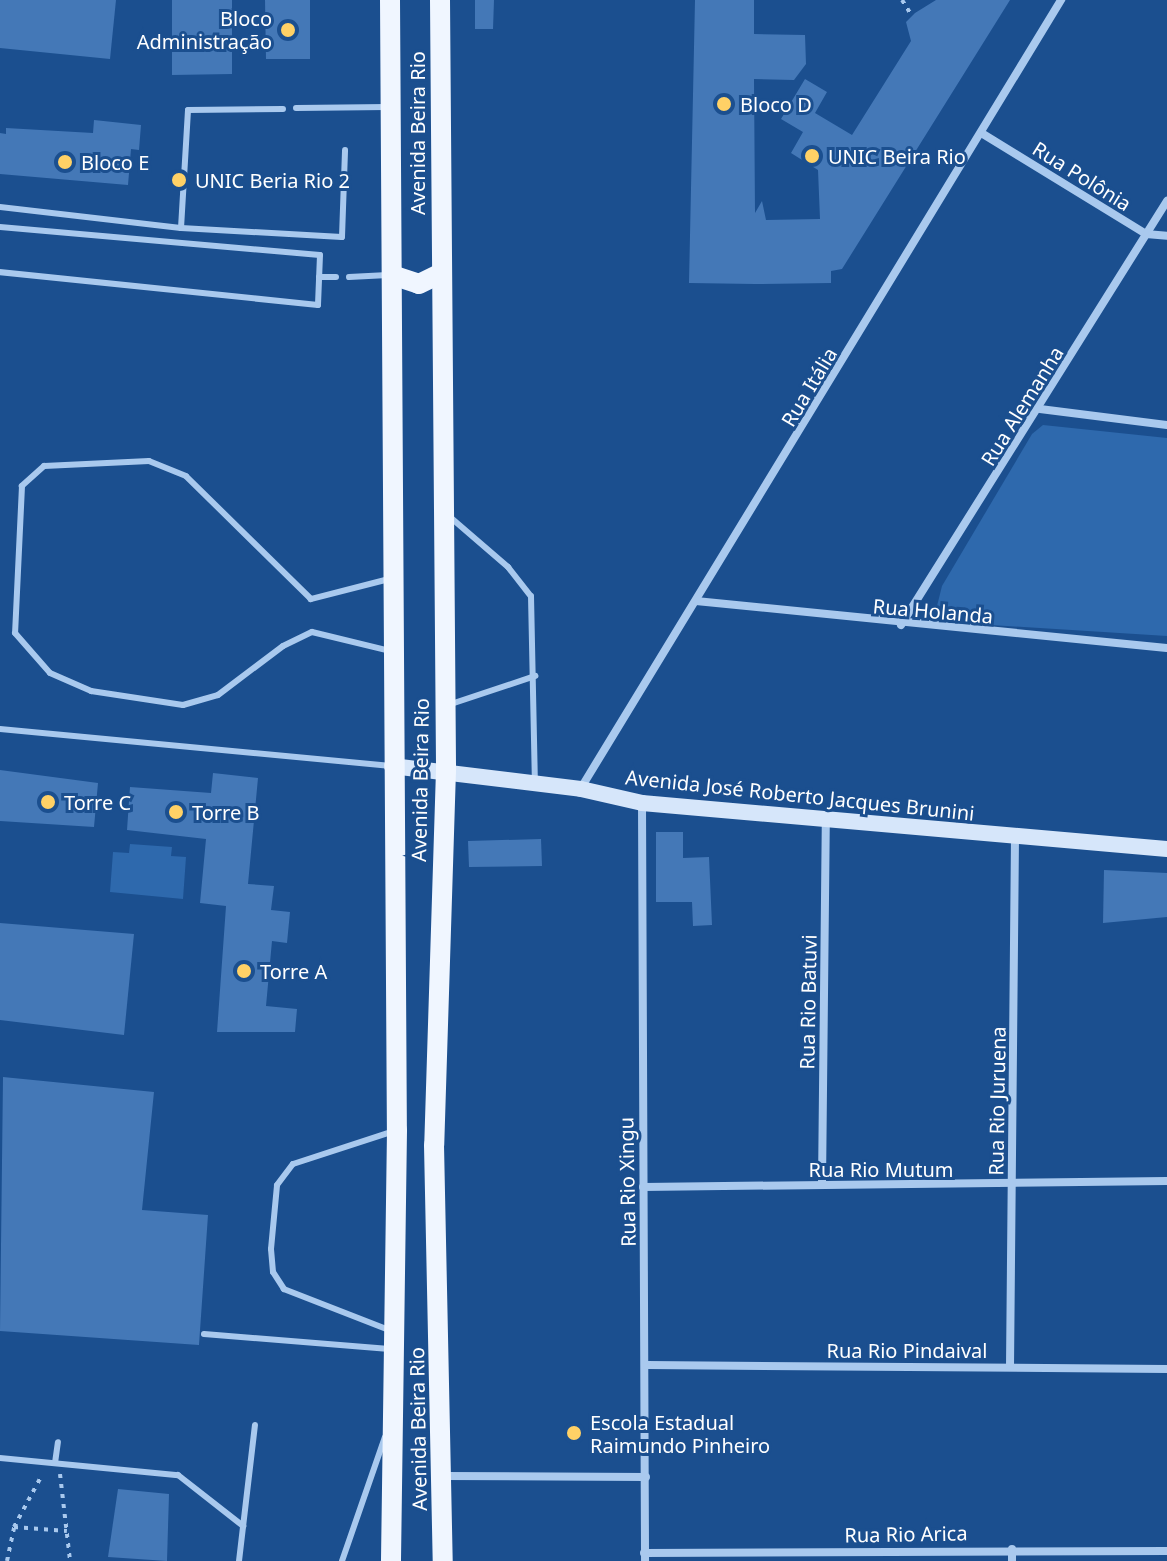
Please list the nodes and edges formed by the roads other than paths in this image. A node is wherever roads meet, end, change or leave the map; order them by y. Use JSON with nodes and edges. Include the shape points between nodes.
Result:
{"nodes":[{"id":1,"x":390,"y":0,"type":"edge"},
{"id":2,"x":440,"y":0,"type":"edge"},
{"id":3,"x":1061,"y":0,"type":"edge"},
{"id":4,"x":390,"y":107,"type":"junction"},
{"id":5,"x":296,"y":108,"type":"dead end"},
{"id":6,"x":283,"y":109,"type":"dead end"},
{"id":7,"x":983,"y":134,"type":"junction"},
{"id":8,"x":345,"y":150,"type":"dead end"},
{"id":9,"x":1167,"y":201,"type":"edge"},
{"id":10,"x":0,"y":207,"type":"edge"},
{"id":11,"x":0,"y":227,"type":"edge"},
{"id":12,"x":181,"y":228,"type":"junction"},
{"id":13,"x":1146,"y":234,"type":"junction"},
{"id":14,"x":1167,"y":236,"type":"edge"},
{"id":15,"x":0,"y":272,"type":"edge"},
{"id":16,"x":442,"y":273,"type":"junction"},
{"id":17,"x":392,"y":275,"type":"junction"},
{"id":18,"x":319,"y":277,"type":"junction"},
{"id":19,"x":336,"y":277,"type":"dead end"},
{"id":20,"x":349,"y":277,"type":"dead end"},
{"id":21,"x":1040,"y":409,"type":"junction"},
{"id":22,"x":1167,"y":425,"type":"edge"},
{"id":23,"x":444,"y":512,"type":"junction"},
{"id":24,"x":393,"y":578,"type":"junction"},
{"id":25,"x":696,"y":601,"type":"junction"},
{"id":26,"x":901,"y":625,"type":"junction"},
{"id":27,"x":1167,"y":648,"type":"edge"},
{"id":28,"x":393,"y":652,"type":"junction"},
{"id":29,"x":535,"y":676,"type":"junction"},
{"id":30,"x":445,"y":706,"type":"junction"},
{"id":31,"x":0,"y":729,"type":"edge"},
{"id":32,"x":392,"y":766,"type":"junction"},
{"id":33,"x":446,"y":770,"type":"junction"},
{"id":34,"x":535,"y":783,"type":"junction"},
{"id":35,"x":581,"y":789,"type":"junction"},
{"id":36,"x":642,"y":803,"type":"junction"},
{"id":37,"x":826,"y":819,"type":"junction"},
{"id":38,"x":1015,"y":836,"type":"junction"},
{"id":39,"x":1167,"y":849,"type":"edge"},
{"id":40,"x":397,"y":1130,"type":"junction"},
{"id":41,"x":434,"y":1145,"type":"junction"},
{"id":42,"x":1167,"y":1181,"type":"edge"},
{"id":43,"x":822,"y":1185,"type":"junction"},
{"id":44,"x":1012,"y":1186,"type":"junction"},
{"id":45,"x":643,"y":1187,"type":"junction"},
{"id":46,"x":204,"y":1334,"type":"dead end"},
{"id":47,"x":391,"y":1340,"type":"junction"},
{"id":48,"x":647,"y":1365,"type":"junction"},
{"id":49,"x":1010,"y":1367,"type":"junction"},
{"id":50,"x":1167,"y":1369,"type":"edge"},
{"id":51,"x":390,"y":1422,"type":"junction"},
{"id":52,"x":255,"y":1425,"type":"dead end"},
{"id":53,"x":58,"y":1442,"type":"dead end"},
{"id":54,"x":0,"y":1458,"type":"edge"},
{"id":55,"x":54,"y":1463,"type":"junction"},
{"id":56,"x":444,"y":1476,"type":"junction"},
{"id":57,"x":646,"y":1477,"type":"junction"},
{"id":58,"x":243,"y":1526,"type":"junction"},
{"id":59,"x":1012,"y":1549,"type":"junction"},
{"id":60,"x":825,"y":1551,"type":"junction"},
{"id":61,"x":1167,"y":1551,"type":"edge"},
{"id":62,"x":644,"y":1557,"type":"edge"},
{"id":63,"x":239,"y":1561,"type":"edge"},
{"id":64,"x":342,"y":1561,"type":"edge"},
{"id":65,"x":391,"y":1561,"type":"edge"},
{"id":66,"x":443,"y":1561,"type":"edge"},
{"id":67,"x":825,"y":1561,"type":"edge"},
{"id":68,"x":1012,"y":1561,"type":"edge"}],
"edges":[{"from":1,"to":4,"type":"main road","name":"Avenida Beira Rio"},
{"from":2,"to":16,"type":"main road","name":"Avenida Beira Rio"},
{"from":3,"to":7,"type":"street","name":"Rua Itália"},
{"from":4,"to":5,"type":"lane"},
{"from":4,"to":17,"type":"main road","name":"Avenida Beira Rio"},
{"from":6,"to":12,"type":"lane","via":[[188,110]]},
{"from":7,"to":13,"type":"street","name":"Rua Polônia"},
{"from":7,"to":25,"type":"street","name":"Rua Itália"},
{"from":8,"to":12,"type":"lane","via":[[342,237]]},
{"from":9,"to":13,"type":"street","name":"Rua Alemanha"},
{"from":10,"to":12,"type":"lane"},
{"from":11,"to":18,"type":"lane","via":[[320,255]]},
{"from":13,"to":14,"type":"street","name":"Rua Polônia"},
{"from":13,"to":21,"type":"street","name":"Rua Alemanha"},
{"from":15,"to":18,"type":"lane","via":[[318,305]]},
{"from":16,"to":17,"type":"main road","via":[[419,284]]},
{"from":16,"to":23,"type":"main road","name":"Avenida Beira Rio"},
{"from":17,"to":20,"type":"lane"},
{"from":17,"to":24,"type":"main road","name":"Avenida Beira Rio"},
{"from":18,"to":19,"type":"lane"},
{"from":21,"to":22,"type":"street"},
{"from":21,"to":26,"type":"street","name":"Rua Alemanha"},
{"from":23,"to":29,"type":"lane","via":[[508,567],[531,596]]},
{"from":23,"to":30,"type":"main road","name":"Avenida Beira Rio"},
{"from":24,"to":28,"type":"main road","name":"Avenida Beira Rio"},
{"from":24,"to":28,"type":"lane","via":[[311,599],[186,476],[149,461],[44,466],[22,486],[15,633],[50,673],[63,679],[91,691],[183,705],[218,695],[312,632]]},
{"from":25,"to":26,"type":"street","name":"Rua Holanda"},
{"from":25,"to":35,"type":"street","name":"Rua Itália"},
{"from":26,"to":27,"type":"street","name":"Rua Holanda"},
{"from":28,"to":32,"type":"main road","name":"Avenida Beira Rio"},
{"from":29,"to":30,"type":"lane"},
{"from":29,"to":34,"type":"lane"},
{"from":30,"to":33,"type":"main road","name":"Avenida Beira Rio"},
{"from":31,"to":32,"type":"lane","name":"Avenida José Roberto Jacques Brunini"},
{"from":32,"to":33,"type":"main road","name":"Avenida José Roberto Jacques Brunini"},
{"from":32,"to":40,"type":"main road","name":"Avenida Beira Rio"},
{"from":33,"to":34,"type":"main road","name":"Avenida José Roberto Jacques Brunini"},
{"from":33,"to":41,"type":"main road","name":"Avenida Beira Rio"},
{"from":34,"to":35,"type":"main road","name":"Avenida José Roberto Jacques Brunini"},
{"from":35,"to":36,"type":"main road","name":"Avenida José Roberto Jacques Brunini"},
{"from":36,"to":37,"type":"main road","name":"Avenida José Roberto Jacques Brunini"},
{"from":36,"to":45,"type":"street","name":"Rua Rio Xingu"},
{"from":37,"to":38,"type":"main road","name":"Avenida José Roberto Jacques Brunini"},
{"from":37,"to":43,"type":"street","name":"Rua Rio Batuvi"},
{"from":38,"to":39,"type":"main road","name":"Avenida José Roberto Jacques Brunini"},
{"from":38,"to":44,"type":"street","name":"Rua Rio Juruena"},
{"from":40,"to":41,"type":"main road","via":[[410,1123],[418,1126]]},
{"from":40,"to":47,"type":"main road","name":"Avenida Beira Rio"},
{"from":40,"to":47,"type":"lane","via":[[293,1164],[277,1185],[271,1249],[273,1272],[284,1289]]},
{"from":41,"to":56,"type":"main road","name":"Avenida Beira Rio"},
{"from":42,"to":44,"type":"street","name":"Rua Rio Mutum"},
{"from":43,"to":44,"type":"street","name":"Rua Rio Mutum"},
{"from":43,"to":45,"type":"street","name":"Rua Rio Mutum"},
{"from":44,"to":49,"type":"street","name":"Rua Rio Juruena"},
{"from":45,"to":48,"type":"street","name":"Rua Rio Xingu"},
{"from":46,"to":47,"type":"lane"},
{"from":47,"to":51,"type":"main road","name":"Avenida Beira Rio"},
{"from":48,"to":49,"type":"street","name":"Rua Rio Pindaival"},
{"from":48,"to":57,"type":"street","name":"Rua Rio Xingu"},
{"from":49,"to":50,"type":"street","name":"Rua Rio Pindaival"},
{"from":51,"to":64,"type":"lane"},
{"from":51,"to":65,"type":"main road","name":"Avenida Beira Rio"},
{"from":52,"to":58,"type":"lane"},
{"from":53,"to":55,"type":"lane"},
{"from":54,"to":55,"type":"lane"},
{"from":55,"to":58,"type":"lane","via":[[178,1475]]},
{"from":56,"to":57,"type":"street"},
{"from":56,"to":66,"type":"main road","name":"Avenida Beira Rio"},
{"from":57,"to":62,"type":"street","name":"Rua Rio Xingu"},
{"from":58,"to":63,"type":"lane"},
{"from":59,"to":60,"type":"street","name":"Rua Rio Arica"},
{"from":59,"to":61,"type":"street","name":"Rua Rio Arica"},
{"from":59,"to":68,"type":"street"},
{"from":60,"to":62,"type":"street","name":"Rua Rio Arica"},
{"from":60,"to":67,"type":"street"}]}
